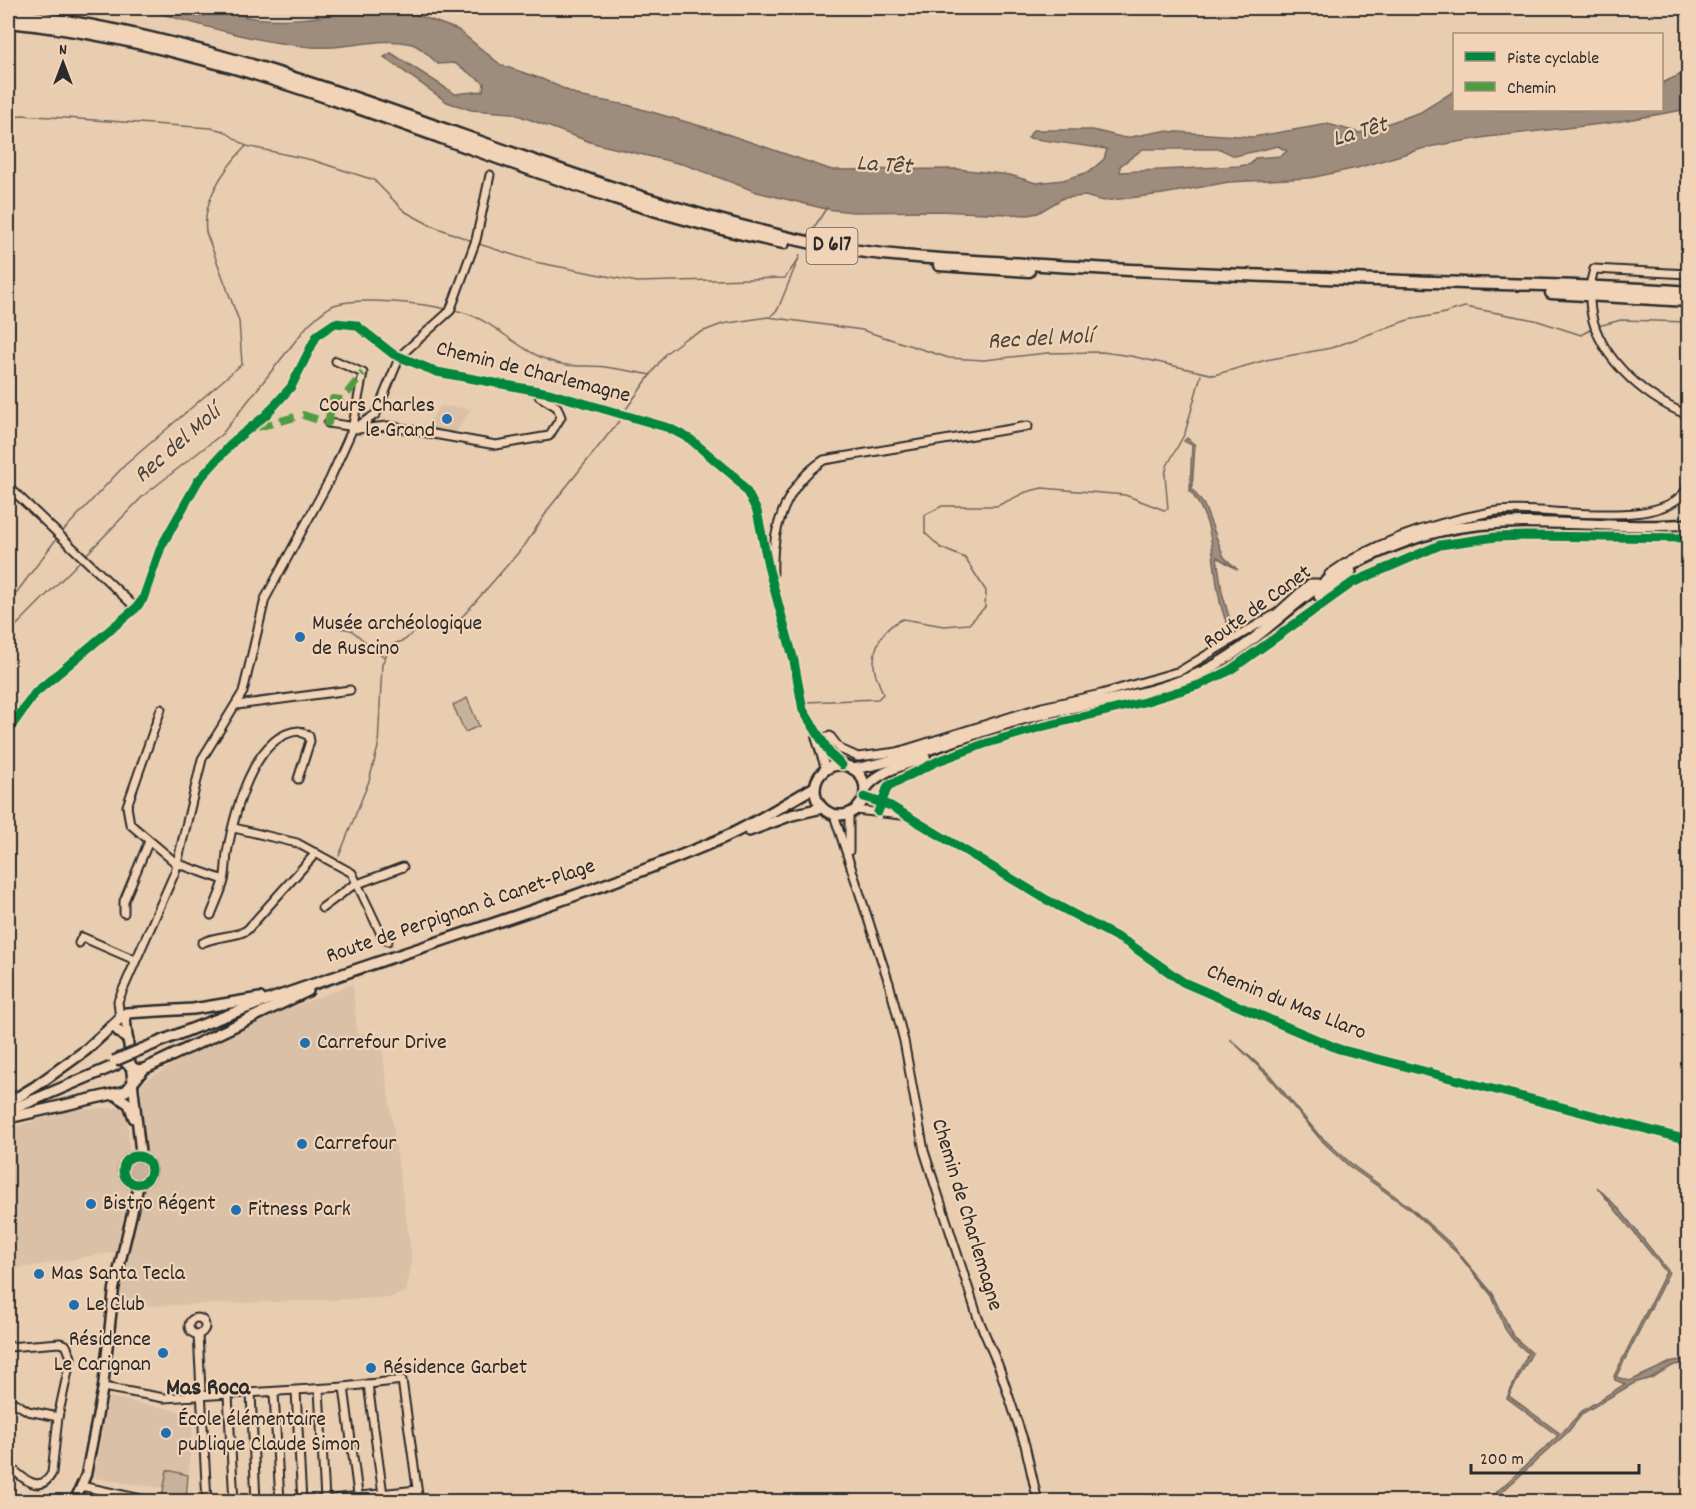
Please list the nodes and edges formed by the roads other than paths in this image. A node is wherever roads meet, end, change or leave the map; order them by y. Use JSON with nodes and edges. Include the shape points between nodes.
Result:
{"nodes":[{"id":1,"x":8,"y":13,"type":"edge"},
{"id":2,"x":8,"y":22,"type":"edge"},
{"id":3,"x":490,"y":175,"type":"dead end"},
{"id":4,"x":1689,"y":274,"type":"edge"},
{"id":5,"x":1591,"y":281,"type":"dead end"},
{"id":6,"x":1689,"y":292,"type":"edge"},
{"id":7,"x":1590,"y":301,"type":"dead end"},
{"id":8,"x":1689,"y":301,"type":"edge"},
{"id":9,"x":400,"y":356,"type":"junction"},
{"id":10,"x":336,"y":361,"type":"dead end"},
{"id":11,"x":538,"y":391,"type":"junction"},
{"id":12,"x":1689,"y":415,"type":"edge"},
{"id":13,"x":328,"y":423,"type":"dead end"},
{"id":14,"x":1028,"y":426,"type":"dead end"},
{"id":15,"x":352,"y":430,"type":"junction"},
{"id":16,"x":8,"y":486,"type":"edge"},
{"id":17,"x":1689,"y":487,"type":"edge"},
{"id":18,"x":1689,"y":526,"type":"edge"},
{"id":19,"x":1689,"y":538,"type":"edge"},
{"id":20,"x":773,"y":585,"type":"junction"},
{"id":21,"x":1318,"y":585,"type":"junction"},
{"id":22,"x":136,"y":608,"type":"junction"},
{"id":23,"x":350,"y":690,"type":"dead end"},
{"id":24,"x":237,"y":705,"type":"junction"},
{"id":25,"x":161,"y":709,"type":"dead end"},
{"id":26,"x":8,"y":731,"type":"edge"},
{"id":27,"x":818,"y":739,"type":"junction"},
{"id":28,"x":842,"y":765,"type":"junction"},
{"id":29,"x":854,"y":769,"type":"junction"},
{"id":30,"x":826,"y":770,"type":"junction"},
{"id":31,"x":298,"y":778,"type":"dead end"},
{"id":32,"x":815,"y":787,"type":"junction"},
{"id":33,"x":865,"y":793,"type":"junction"},
{"id":34,"x":822,"y":808,"type":"junction"},
{"id":35,"x":880,"y":808,"type":"junction"},
{"id":36,"x":852,"y":812,"type":"junction"},
{"id":37,"x":834,"y":815,"type":"junction"},
{"id":38,"x":234,"y":828,"type":"junction"},
{"id":39,"x":149,"y":841,"type":"junction"},
{"id":40,"x":315,"y":853,"type":"junction"},
{"id":41,"x":176,"y":862,"type":"junction"},
{"id":42,"x":852,"y":865,"type":"junction"},
{"id":43,"x":403,"y":867,"type":"dead end"},
{"id":44,"x":224,"y":880,"type":"junction"},
{"id":45,"x":359,"y":883,"type":"junction"},
{"id":46,"x":322,"y":908,"type":"dead end"},
{"id":47,"x":124,"y":913,"type":"dead end"},
{"id":48,"x":211,"y":915,"type":"dead end"},
{"id":49,"x":388,"y":941,"type":"dead end"},
{"id":50,"x":202,"y":943,"type":"dead end"},
{"id":51,"x":79,"y":944,"type":"dead end"},
{"id":52,"x":135,"y":960,"type":"junction"},
{"id":53,"x":312,"y":989,"type":"junction"},
{"id":54,"x":283,"y":994,"type":"junction"},
{"id":55,"x":122,"y":1027,"type":"junction"},
{"id":56,"x":141,"y":1052,"type":"junction"},
{"id":57,"x":129,"y":1065,"type":"junction"},
{"id":58,"x":144,"y":1069,"type":"junction"},
{"id":59,"x":132,"y":1085,"type":"junction"},
{"id":60,"x":114,"y":1094,"type":"junction"},
{"id":61,"x":8,"y":1107,"type":"edge"},
{"id":62,"x":8,"y":1118,"type":"edge"},
{"id":63,"x":134,"y":1118,"type":"junction"},
{"id":64,"x":1689,"y":1140,"type":"edge"},
{"id":65,"x":136,"y":1157,"type":"junction"},
{"id":66,"x":135,"y":1183,"type":"junction"},
{"id":67,"x":198,"y":1334,"type":"dead end"},
{"id":68,"x":8,"y":1347,"type":"edge"},
{"id":69,"x":368,"y":1384,"type":"junction"},
{"id":70,"x":103,"y":1387,"type":"junction"},
{"id":71,"x":344,"y":1388,"type":"junction"},
{"id":72,"x":319,"y":1389,"type":"junction"},
{"id":73,"x":296,"y":1391,"type":"junction"},
{"id":74,"x":274,"y":1393,"type":"junction"},
{"id":75,"x":250,"y":1394,"type":"junction"},
{"id":76,"x":228,"y":1395,"type":"junction"},
{"id":77,"x":201,"y":1396,"type":"junction"},
{"id":78,"x":15,"y":1403,"type":"dead end"},
{"id":79,"x":58,"y":1417,"type":"junction"},
{"id":80,"x":8,"y":1465,"type":"edge"},
{"id":81,"x":81,"y":1486,"type":"junction"},
{"id":82,"x":417,"y":1490,"type":"junction"},
{"id":83,"x":383,"y":1498,"type":"edge"},
{"id":84,"x":325,"y":1500,"type":"edge"},
{"id":85,"x":359,"y":1500,"type":"edge"},
{"id":86,"x":74,"y":1502,"type":"edge"},
{"id":87,"x":155,"y":1502,"type":"edge"},
{"id":88,"x":207,"y":1502,"type":"edge"},
{"id":89,"x":234,"y":1502,"type":"edge"},
{"id":90,"x":256,"y":1502,"type":"edge"},
{"id":91,"x":279,"y":1502,"type":"edge"},
{"id":92,"x":303,"y":1502,"type":"edge"},
{"id":93,"x":419,"y":1502,"type":"edge"},
{"id":94,"x":1038,"y":1502,"type":"edge"}],
"edges":[{"from":1,"to":6,"type":"highway","number":"D 617","via":[[114,29],[214,52],[697,214],[835,247],[915,257],[1106,269]]},
{"from":2,"to":8,"type":"highway","number":"D 617","via":[[97,34],[209,59],[676,216],[750,236],[838,253],[1035,272]]},
{"from":3,"to":9,"type":"street","name":"Chemin de Charlemagne","via":[[474,244],[451,310]]},
{"from":4,"to":5,"type":"street","via":[[1594,269]]},
{"from":7,"to":12,"type":"street","via":[[1590,318],[1597,335],[1617,362],[1652,397]]},
{"from":9,"to":11,"type":"street","name":"Chemin de Charlemagne","via":[[437,372]]},
{"from":9,"to":15,"type":"street","via":[[375,414]]},
{"from":9,"to":22,"type":"street","via":[[356,325],[335,323],[317,335],[291,387],[198,482],[165,539]]},
{"from":10,"to":15,"type":"street","via":[[363,373]]},
{"from":11,"to":15,"type":"street","via":[[539,396],[557,407],[561,417],[549,436],[540,439],[496,445],[388,426]]},
{"from":11,"to":20,"type":"street","name":"Chemin de Charlemagne","via":[[651,422],[690,439],[747,492],[757,511]]},
{"from":13,"to":15,"type":"street"},
{"from":14,"to":20,"type":"street","via":[[824,460],[810,469],[791,494],[776,527]]},
{"from":15,"to":24,"type":"street","via":[[265,599]]},
{"from":16,"to":22,"type":"street"},
{"from":17,"to":21,"type":"street","via":[[1682,498],[1643,512],[1503,511],[1459,520],[1363,552]]},
{"from":18,"to":21,"type":"main road","name":"Route de Canet","via":[[1502,524],[1446,530],[1375,554]]},
{"from":18,"to":33,"type":"main road","name":"Route de Canet","via":[[1638,531],[1501,528],[1424,540],[1355,570],[1254,645],[1189,681],[970,740],[879,776],[870,782]]},
{"from":19,"to":35,"type":"street","via":[[1527,536],[1440,545],[1352,583],[1229,671],[1170,695],[1029,730],[938,761],[888,786]]},
{"from":20,"to":27,"type":"street","name":"Chemin de Charlemagne","via":[[803,710]]},
{"from":21,"to":27,"type":"street","via":[[1311,583],[1277,613],[1180,671],[1042,707],[897,752],[858,757],[840,749],[830,736]]},
{"from":21,"to":29,"type":"main road","name":"Route de Canet","via":[[1251,643],[1187,677],[1023,719],[890,762]]},
{"from":22,"to":26,"type":"street","via":[[35,693]]},
{"from":23,"to":24,"type":"street"},
{"from":24,"to":41,"type":"street","via":[[202,759]]},
{"from":25,"to":39,"type":"street","via":[[127,806],[130,824]]},
{"from":27,"to":28,"type":"street","name":"Chemin de Charlemagne"},
{"from":27,"to":30,"type":"street","name":"Chemin de Charlemagne"},
{"from":28,"to":29,"type":"main road"},
{"from":28,"to":30,"type":"main road"},
{"from":29,"to":33,"type":"main road","via":[[862,778]]},
{"from":30,"to":32,"type":"main road"},
{"from":31,"to":38,"type":"street","via":[[310,741],[299,730],[279,736],[268,746],[251,775]]},
{"from":32,"to":34,"type":"main road"},
{"from":32,"to":54,"type":"main road","name":"Route de Perpignan à Canet-Plage","via":[[727,836],[639,872]]},
{"from":33,"to":35,"type":"street"},
{"from":33,"to":36,"type":"main road"},
{"from":34,"to":37,"type":"main road"},
{"from":34,"to":53,"type":"main road","name":"Route de Perpignan à Canet-Plage","via":[[757,827],[533,916]]},
{"from":35,"to":36,"type":"street"},
{"from":35,"to":64,"type":"street","name":"Chemin du Mas Llaro","via":[[906,816],[1128,943],[1183,982],[1339,1049]]},
{"from":36,"to":37,"type":"main road"},
{"from":36,"to":42,"type":"street","name":"Chemin de Charlemagne","via":[[848,844]]},
{"from":37,"to":42,"type":"street","name":"Chemin de Charlemagne"},
{"from":38,"to":40,"type":"street","via":[[288,839]]},
{"from":38,"to":44,"type":"street"},
{"from":39,"to":41,"type":"street"},
{"from":39,"to":47,"type":"street","via":[[124,901]]},
{"from":40,"to":45,"type":"street","via":[[352,873]]},
{"from":40,"to":50,"type":"street","via":[[247,930],[218,935]]},
{"from":41,"to":44,"type":"street"},
{"from":41,"to":52,"type":"street"},
{"from":42,"to":94,"type":"street","name":"Chemin de Charlemagne","via":[[904,1041],[924,1151],[978,1318],[1021,1434],[1036,1481]]},
{"from":43,"to":45,"type":"street"},
{"from":44,"to":48,"type":"street"},
{"from":45,"to":46,"type":"street"},
{"from":45,"to":49,"type":"street","via":[[382,936]]},
{"from":51,"to":52,"type":"street","via":[[82,937]]},
{"from":52,"to":55,"type":"street","via":[[121,996]]},
{"from":53,"to":56,"type":"main road","name":"Route de Perpignan à Canet-Plage"},
{"from":53,"to":58,"type":"main road"},
{"from":54,"to":55,"type":"main road","via":[[193,1009]]},
{"from":54,"to":56,"type":"main road","name":"Route de Perpignan à Canet-Plage"},
{"from":55,"to":57,"type":"street"},
{"from":55,"to":61,"type":"main road"},
{"from":56,"to":61,"type":"main road","name":"Route de Perpignan à Canet-Plage","bridge":true},
{"from":57,"to":58,"type":"main road"},
{"from":57,"to":59,"type":"street"},
{"from":58,"to":59,"type":"main road"},
{"from":59,"to":60,"type":"main road"},
{"from":59,"to":63,"type":"street"},
{"from":59,"to":65,"type":"street"},
{"from":60,"to":62,"type":"main road"},
{"from":60,"to":63,"type":"main road","via":[[129,1104]]},
{"from":63,"to":65,"type":"street"},
{"from":65,"to":66,"type":"street","via":[[123,1168],[124,1176]]},
{"from":65,"to":66,"type":"street","via":[[148,1161],[151,1171],[146,1181]]},
{"from":66,"to":70,"type":"street","via":[[114,1289]]},
{"from":67,"to":77,"type":"street"},
{"from":68,"to":79,"type":"street","via":[[60,1343],[70,1350]]},
{"from":69,"to":71,"type":"street"},
{"from":69,"to":82,"type":"street","via":[[402,1380]]},
{"from":69,"to":83,"type":"street"},
{"from":70,"to":77,"type":"street","via":[[164,1398]]},
{"from":70,"to":81,"type":"street"},
{"from":71,"to":72,"type":"street"},
{"from":71,"to":85,"type":"street"},
{"from":72,"to":73,"type":"street"},
{"from":72,"to":84,"type":"street"},
{"from":73,"to":74,"type":"street"},
{"from":73,"to":92,"type":"street"},
{"from":74,"to":75,"type":"street"},
{"from":74,"to":91,"type":"street"},
{"from":75,"to":76,"type":"street"},
{"from":75,"to":90,"type":"street"},
{"from":76,"to":77,"type":"street"},
{"from":76,"to":89,"type":"street"},
{"from":77,"to":88,"type":"street"},
{"from":78,"to":79,"type":"street","via":[[28,1411]]},
{"from":79,"to":80,"type":"street","via":[[49,1478],[43,1483],[31,1483]]},
{"from":81,"to":86,"type":"street"},
{"from":81,"to":87,"type":"street"},
{"from":82,"to":83,"type":"street"},
{"from":82,"to":93,"type":"street"},
{"from":83,"to":85,"type":"street"},
{"from":84,"to":85,"type":"street"},
{"from":84,"to":92,"type":"street"}]}
